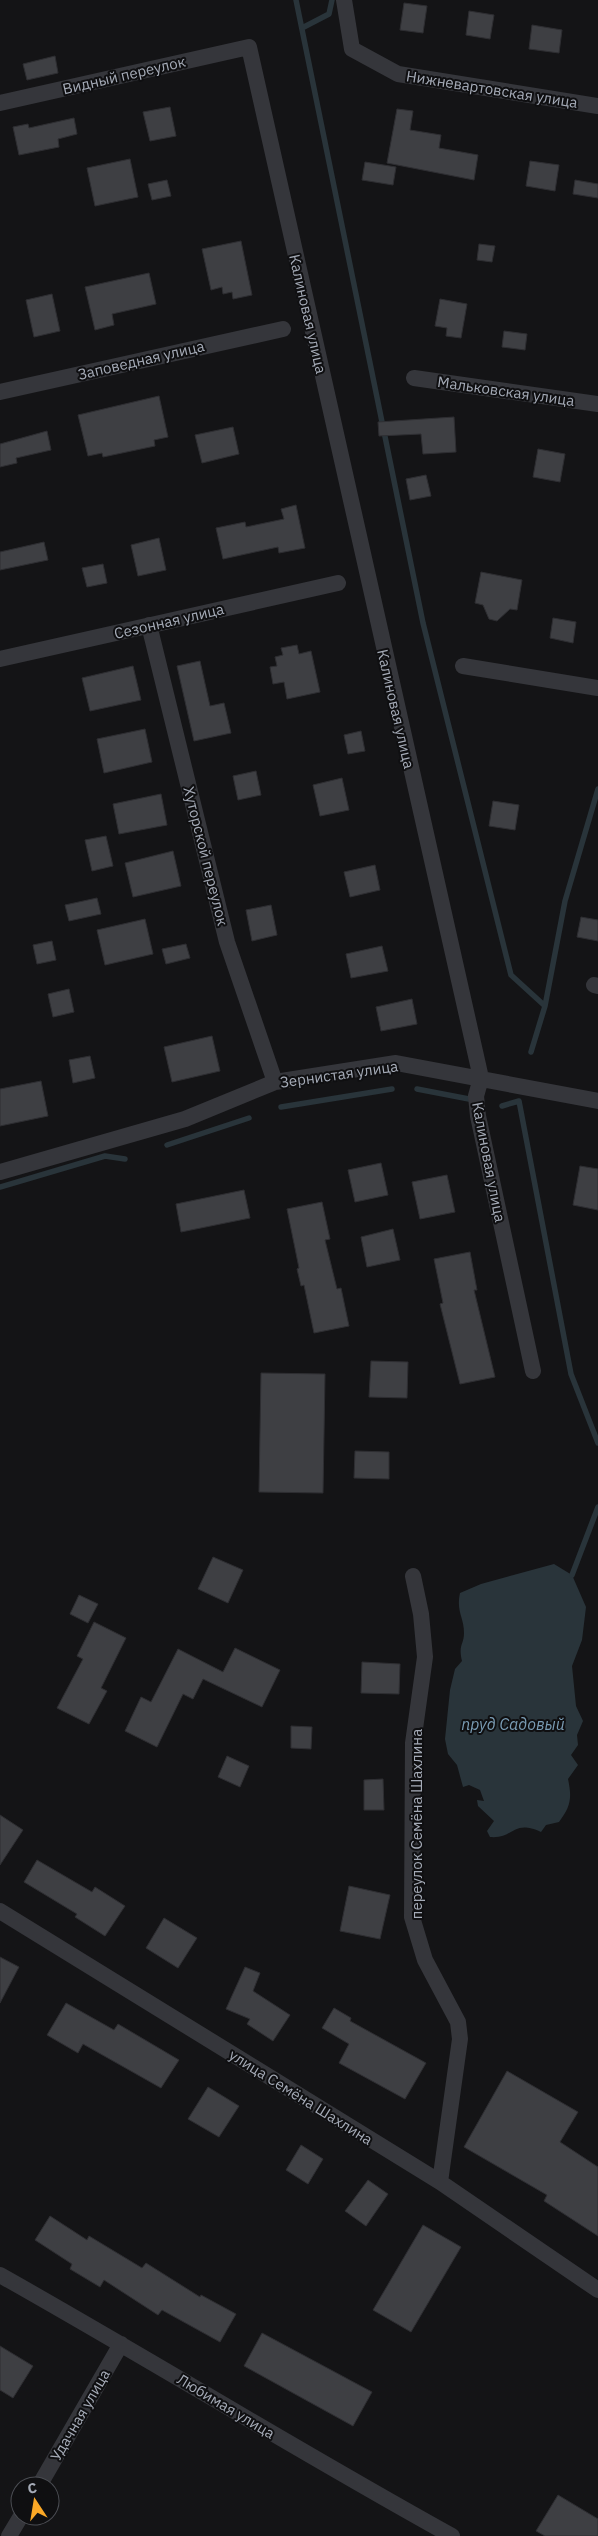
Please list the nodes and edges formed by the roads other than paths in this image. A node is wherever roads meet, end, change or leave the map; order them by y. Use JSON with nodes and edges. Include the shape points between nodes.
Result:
{"nodes":[{"id":1,"x":344,"y":0,"type":"edge"},
{"id":2,"x":249,"y":47,"type":"joint"},
{"id":3,"x":0,"y":103,"type":"edge"},
{"id":4,"x":598,"y":106,"type":"edge"},
{"id":5,"x":283,"y":329,"type":"dead end"},
{"id":6,"x":414,"y":378,"type":"dead end"},
{"id":7,"x":0,"y":392,"type":"edge"},
{"id":8,"x":598,"y":404,"type":"edge"},
{"id":9,"x":338,"y":583,"type":"dead end"},
{"id":10,"x":149,"y":625,"type":"junction"},
{"id":11,"x":0,"y":659,"type":"edge"},
{"id":12,"x":463,"y":666,"type":"dead end"},
{"id":13,"x":598,"y":688,"type":"edge"},
{"id":14,"x":481,"y":1078,"type":"junction"},
{"id":15,"x":276,"y":1082,"type":"junction"},
{"id":16,"x":598,"y":1101,"type":"edge"},
{"id":17,"x":0,"y":1172,"type":"edge"},
{"id":18,"x":533,"y":1371,"type":"dead end"},
{"id":19,"x":413,"y":1576,"type":"dead end"},
{"id":20,"x":0,"y":1911,"type":"edge"},
{"id":21,"x":440,"y":2182,"type":"junction"},
{"id":22,"x":0,"y":2275,"type":"edge"},
{"id":23,"x":598,"y":2290,"type":"edge"},
{"id":24,"x":121,"y":2344,"type":"junction"},
{"id":25,"x":44,"y":2476,"type":"edge"},
{"id":26,"x":452,"y":2536,"type":"edge"}],
"edges":[{"from":1,"to":4,"type":"street","name":"Нижневартовская улица","via":[[352,49],[398,74]]},
{"from":2,"to":3,"type":"street","name":"Видный переулок"},
{"from":2,"to":14,"type":"street","name":"Калиновая улица"},
{"from":5,"to":7,"type":"street","name":"Заповедная улица"},
{"from":6,"to":8,"type":"street","name":"Мальковская улица"},
{"from":9,"to":10,"type":"street","name":"Сезонная улица"},
{"from":10,"to":11,"type":"street","name":"Сезонная улица"},
{"from":10,"to":15,"type":"street","name":"Хуторской переулок","via":[[227,942]]},
{"from":12,"to":13,"type":"street"},
{"from":14,"to":15,"type":"street","name":"Зернистая улица","via":[[396,1063]]},
{"from":14,"to":16,"type":"street","name":"Зернистая улица"},
{"from":14,"to":18,"type":"street","name":"Калиновая улица","via":[[476,1096],[478,1116]]},
{"from":15,"to":17,"type":"street","name":"Зернистая улица","via":[[185,1119]]},
{"from":19,"to":21,"type":"street","name":"переулок Семёна Шахлина","via":[[425,1657],[413,1743],[412,1918],[425,1960],[458,2022],[460,2039]]},
{"from":20,"to":21,"type":"street","name":"улица Семёна Шахлина"},
{"from":21,"to":23,"type":"street","name":"улица Семёна Шахлина"},
{"from":22,"to":24,"type":"street","name":"Любимая улица"},
{"from":24,"to":25,"type":"street","name":"Удачная улица"},
{"from":24,"to":26,"type":"street","name":"Любимая улица"}]}
